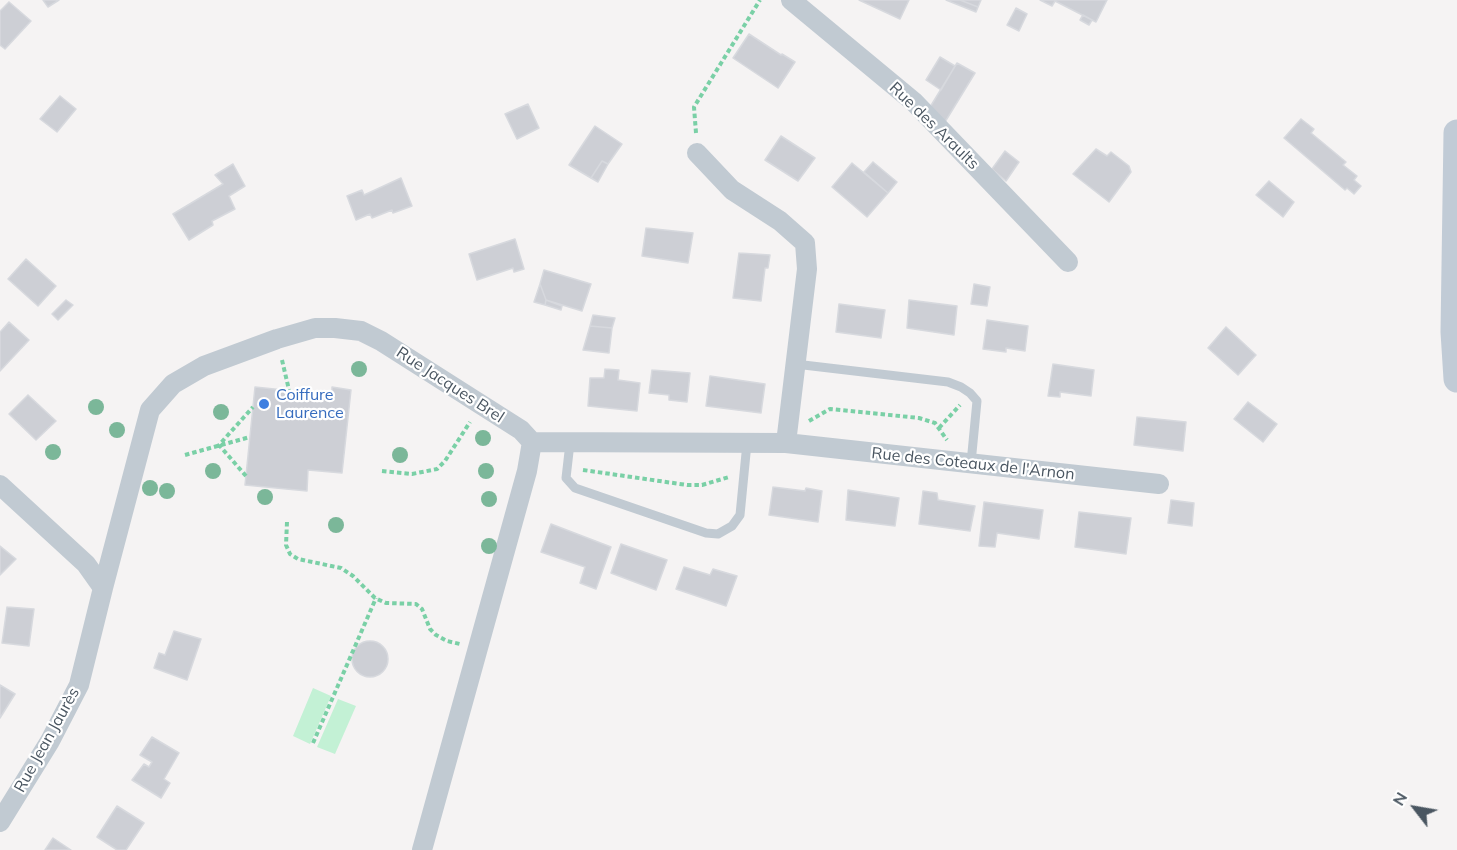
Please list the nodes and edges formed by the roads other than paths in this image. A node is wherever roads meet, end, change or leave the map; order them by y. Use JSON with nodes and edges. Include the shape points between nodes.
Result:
{"nodes":[{"id":1,"x":791,"y":0,"type":"edge"},
{"id":2,"x":1457,"y":134,"type":"edge"},
{"id":3,"x":697,"y":153,"type":"road end"},
{"id":4,"x":1068,"y":262,"type":"dead end"},
{"id":5,"x":795,"y":364,"type":"junction"},
{"id":6,"x":1457,"y":379,"type":"edge"},
{"id":7,"x":787,"y":434,"type":"junction"},
{"id":8,"x":532,"y":442,"type":"junction"},
{"id":9,"x":570,"y":442,"type":"junction"},
{"id":10,"x":747,"y":443,"type":"junction"},
{"id":11,"x":970,"y":463,"type":"junction"},
{"id":12,"x":0,"y":484,"type":"edge"},
{"id":13,"x":1159,"y":484,"type":"dead end"},
{"id":14,"x":103,"y":588,"type":"junction"},
{"id":15,"x":0,"y":822,"type":"edge"},
{"id":16,"x":422,"y":850,"type":"edge"}],
"edges":[{"from":1,"to":4,"type":"street","name":"Rue des Araults","via":[[914,102]]},
{"from":2,"to":6,"type":"main road"},
{"from":3,"to":5,"type":"street","via":[[732,190],[780,221],[805,243],[807,268]]},
{"from":5,"to":7,"type":"street"},
{"from":5,"to":11,"type":"lane","via":[[948,382],[970,393],[977,401]]},
{"from":7,"to":10,"type":"street","name":"Rue des Coteaux de l'Arnon"},
{"from":7,"to":11,"type":"street","name":"Rue des Coteaux de l'Arnon"},
{"from":8,"to":9,"type":"street","name":"Rue des Coteaux de l'Arnon"},
{"from":8,"to":14,"type":"street","name":"Rue Jacques Brel","via":[[521,430],[361,331],[315,328],[278,339],[204,366],[173,384],[150,410],[146,450]]},
{"from":8,"to":16,"type":"street"},
{"from":9,"to":10,"type":"street","name":"Rue des Coteaux de l'Arnon"},
{"from":9,"to":10,"type":"lane","via":[[566,478],[575,488],[718,534],[732,526],[740,515]]},
{"from":11,"to":13,"type":"street","name":"Rue des Coteaux de l'Arnon"},
{"from":12,"to":14,"type":"street","via":[[86,564]]},
{"from":14,"to":15,"type":"street","name":"Rue Jean Jaurès","via":[[79,684],[50,741]]}]}
